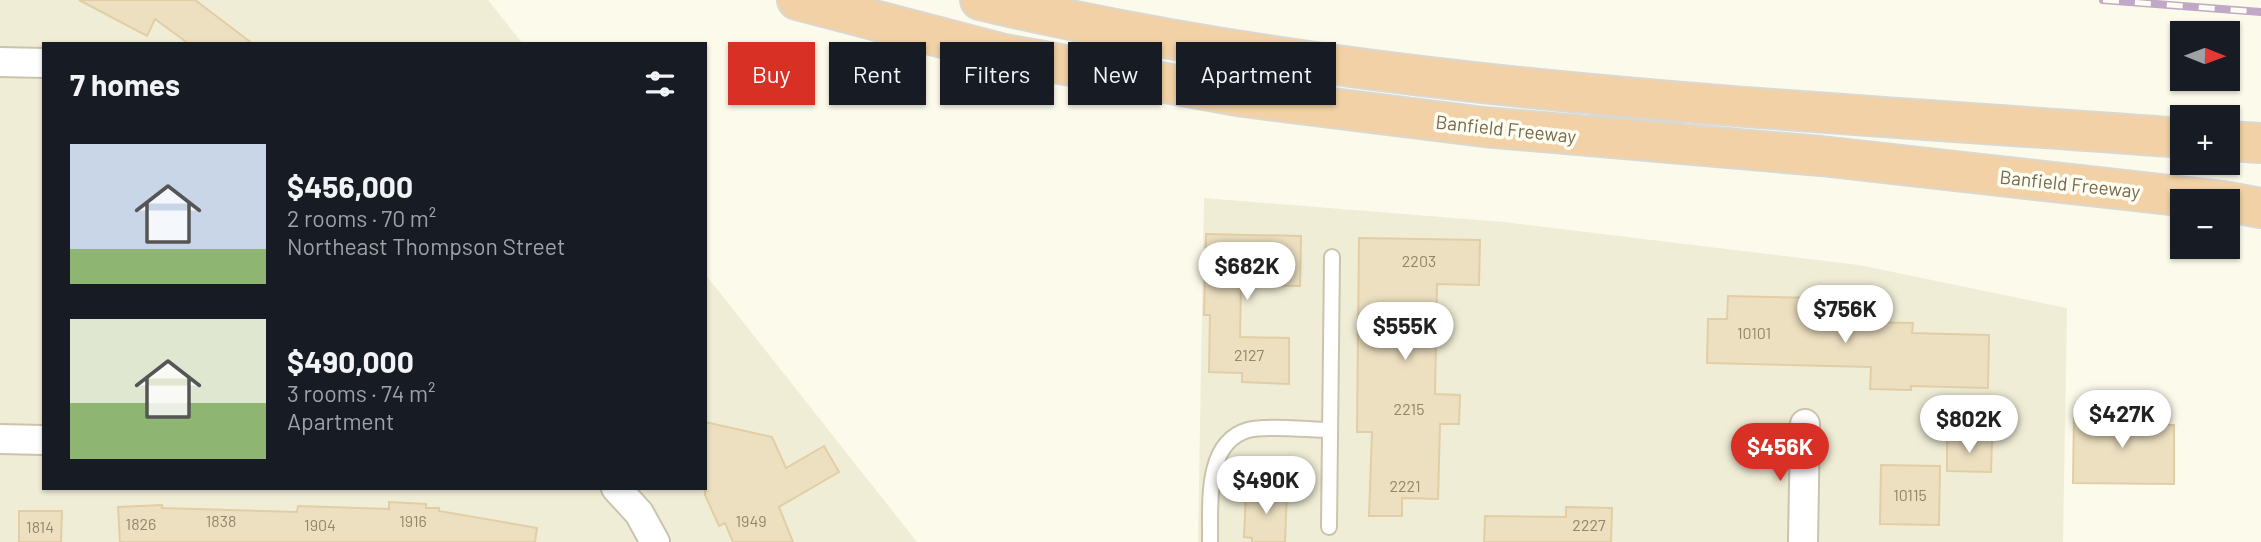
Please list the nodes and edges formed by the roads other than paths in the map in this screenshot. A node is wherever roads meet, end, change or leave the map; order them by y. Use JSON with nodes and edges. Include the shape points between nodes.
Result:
{"nodes":[{"id":1,"x":797,"y":0,"type":"edge"},
{"id":2,"x":980,"y":0,"type":"edge"},
{"id":3,"x":0,"y":62,"type":"edge"},
{"id":4,"x":42,"y":63,"type":"edge"},
{"id":5,"x":2170,"y":137,"type":"edge"},
{"id":6,"x":2240,"y":142,"type":"edge"},
{"id":7,"x":2261,"y":144,"type":"edge"},
{"id":8,"x":2170,"y":196,"type":"edge"},
{"id":9,"x":2240,"y":204,"type":"edge"},
{"id":10,"x":2261,"y":206,"type":"edge"},
{"id":11,"x":1332,"y":257,"type":"dead end"},
{"id":12,"x":1805,"y":424,"type":"dead end"},
{"id":13,"x":1331,"y":430,"type":"junction"},
{"id":14,"x":0,"y":439,"type":"edge"},
{"id":15,"x":42,"y":440,"type":"edge"},
{"id":16,"x":619,"y":490,"type":"edge"},
{"id":17,"x":1329,"y":527,"type":"dead end"},
{"id":18,"x":655,"y":542,"type":"edge"},
{"id":19,"x":1210,"y":542,"type":"edge"},
{"id":20,"x":1803,"y":542,"type":"edge"}],
"edges":[{"from":1,"to":8,"type":"highway","name":"Banfield Freeway","via":[[1004,54],[1244,97],[1484,127],[1821,156]]},
{"from":2,"to":5,"type":"highway","via":[[1138,35],[1375,70],[1623,95]]},
{"from":3,"to":4,"type":"street"},
{"from":6,"to":7,"type":"highway"},
{"from":9,"to":10,"type":"highway","name":"Banfield Freeway"},
{"from":11,"to":13,"type":"lane"},
{"from":12,"to":20,"type":"street"},
{"from":13,"to":17,"type":"lane"},
{"from":13,"to":19,"type":"lane","via":[[1248,430],[1229,442],[1214,465]]},
{"from":14,"to":15,"type":"street"},
{"from":16,"to":18,"type":"street"}]}
